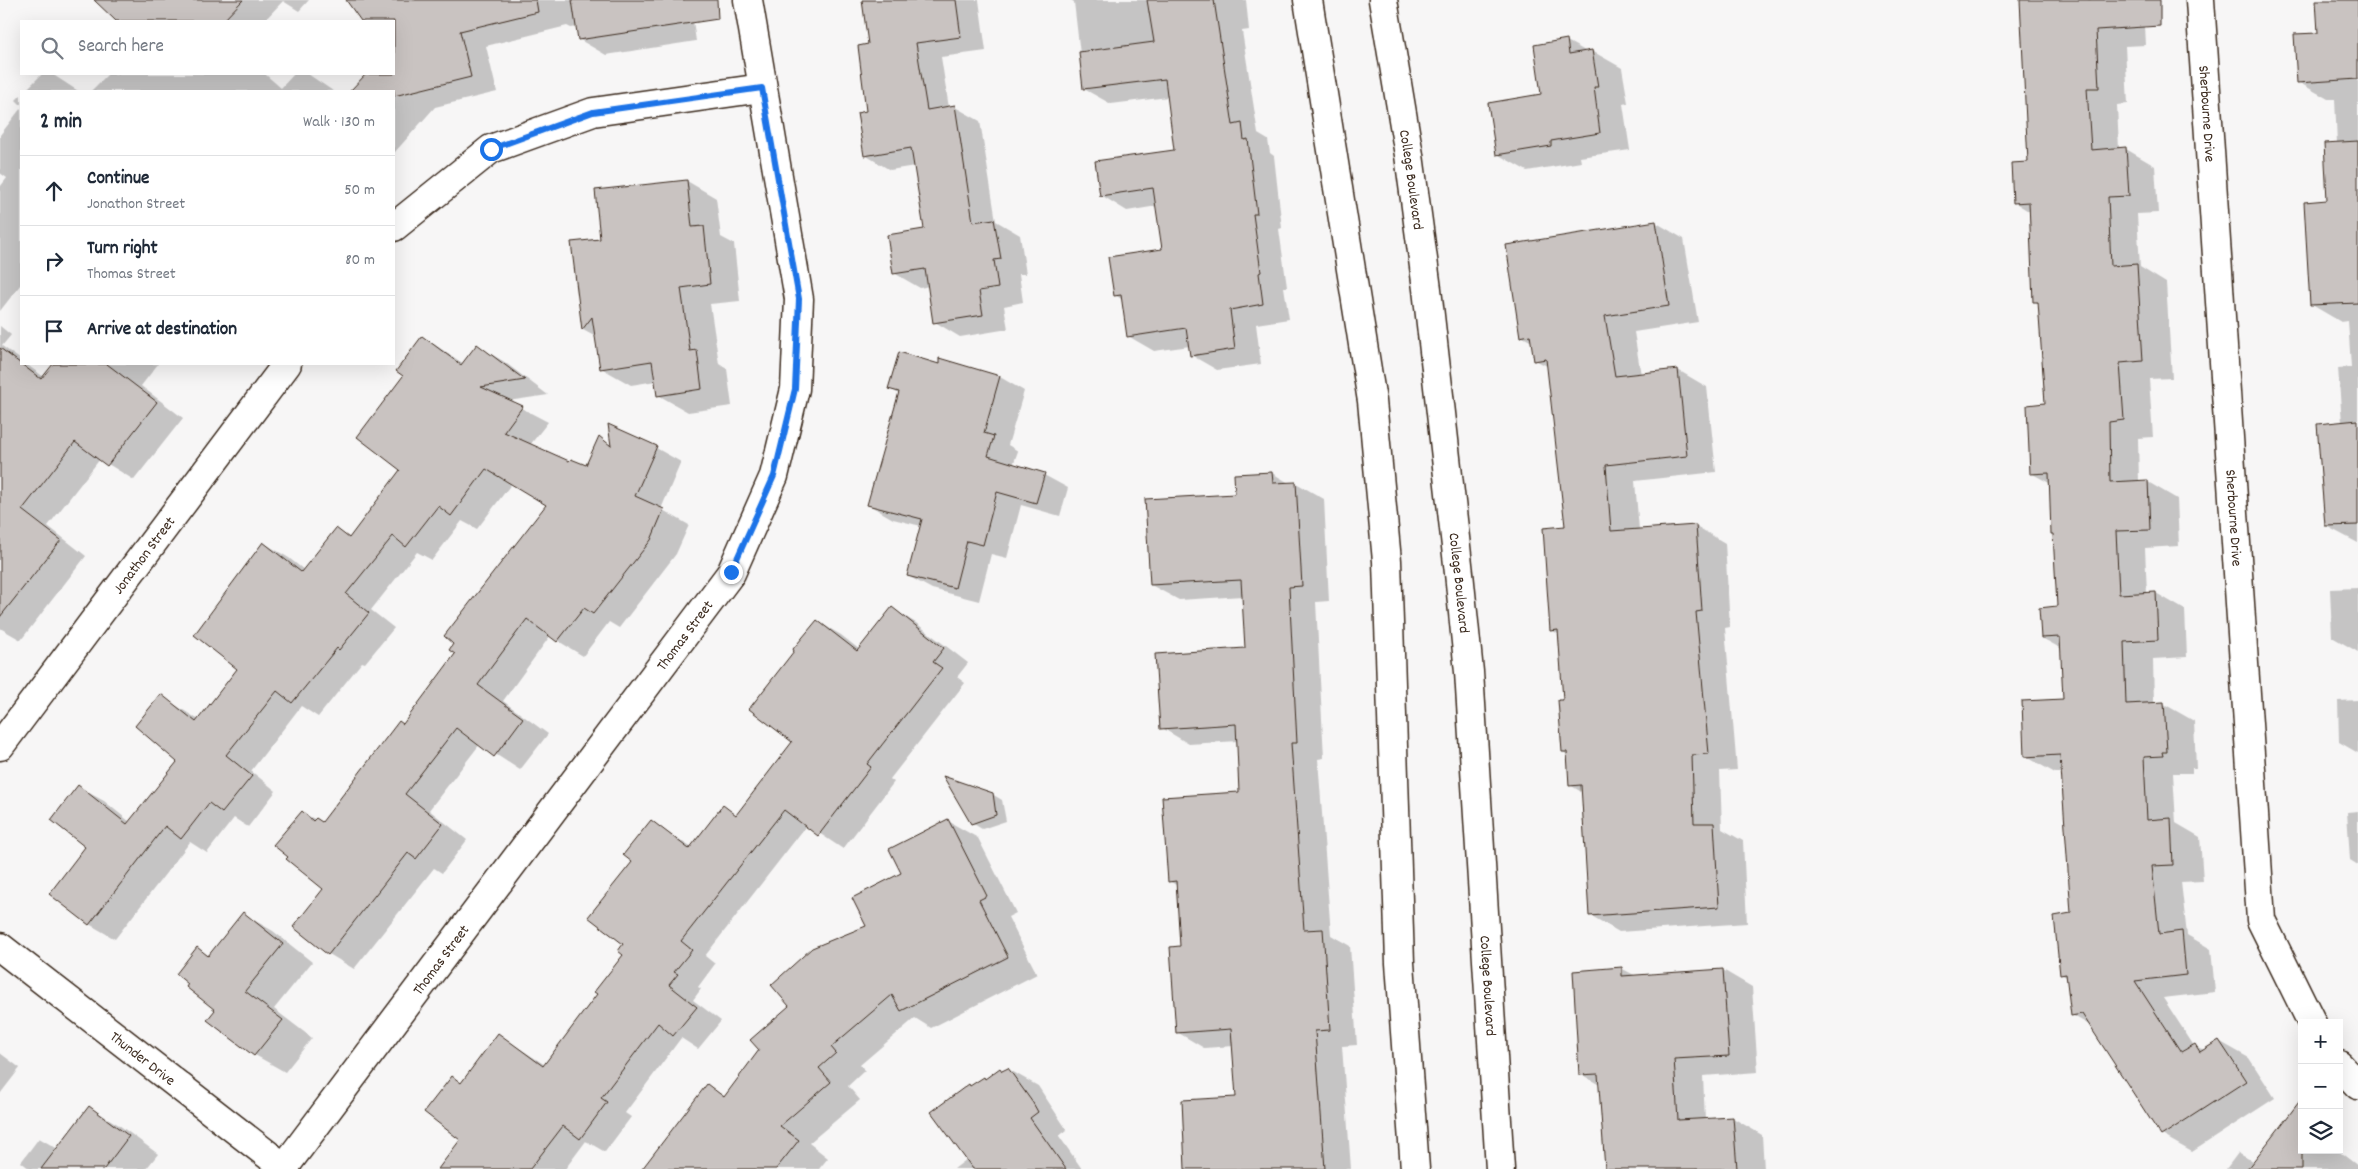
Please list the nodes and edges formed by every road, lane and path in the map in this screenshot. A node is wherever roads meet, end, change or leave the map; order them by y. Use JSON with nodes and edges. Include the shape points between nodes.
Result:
{"nodes":[{"id":1,"x":748,"y":0,"type":"edge"},
{"id":2,"x":1308,"y":0,"type":"edge"},
{"id":3,"x":1383,"y":0,"type":"edge"},
{"id":4,"x":2200,"y":0,"type":"edge"},
{"id":5,"x":762,"y":88,"type":"junction"},
{"id":6,"x":395,"y":226,"type":"edge"},
{"id":7,"x":286,"y":365,"type":"edge"},
{"id":8,"x":0,"y":746,"type":"edge"},
{"id":9,"x":0,"y":947,"type":"edge"},
{"id":10,"x":2310,"y":1019,"type":"edge"},
{"id":11,"x":2343,"y":1069,"type":"edge"},
{"id":12,"x":2358,"y":1085,"type":"edge"},
{"id":13,"x":284,"y":1169,"type":"edge"},
{"id":14,"x":1415,"y":1169,"type":"edge"},
{"id":15,"x":1500,"y":1169,"type":"edge"}],
"edges":[{"from":1,"to":5,"type":"street","name":"Thomas Street"},
{"from":2,"to":14,"type":"street","via":[[1372,401],[1387,561],[1400,962]]},
{"from":3,"to":15,"type":"street","name":"College Boulevard","via":[[1427,289],[1469,672]]},
{"from":4,"to":10,"type":"street","name":"Sherbourne Drive","via":[[2261,920]]},
{"from":5,"to":6,"type":"street","via":[[593,112],[491,149]]},
{"from":5,"to":13,"type":"street","name":"Thomas Street","via":[[799,299],[795,389],[774,476],[731,572]]},
{"from":7,"to":8,"type":"street","name":"Jonathon Street"},
{"from":9,"to":13,"type":"street","name":"Thunder Drive"},
{"from":11,"to":12,"type":"street"}]}
